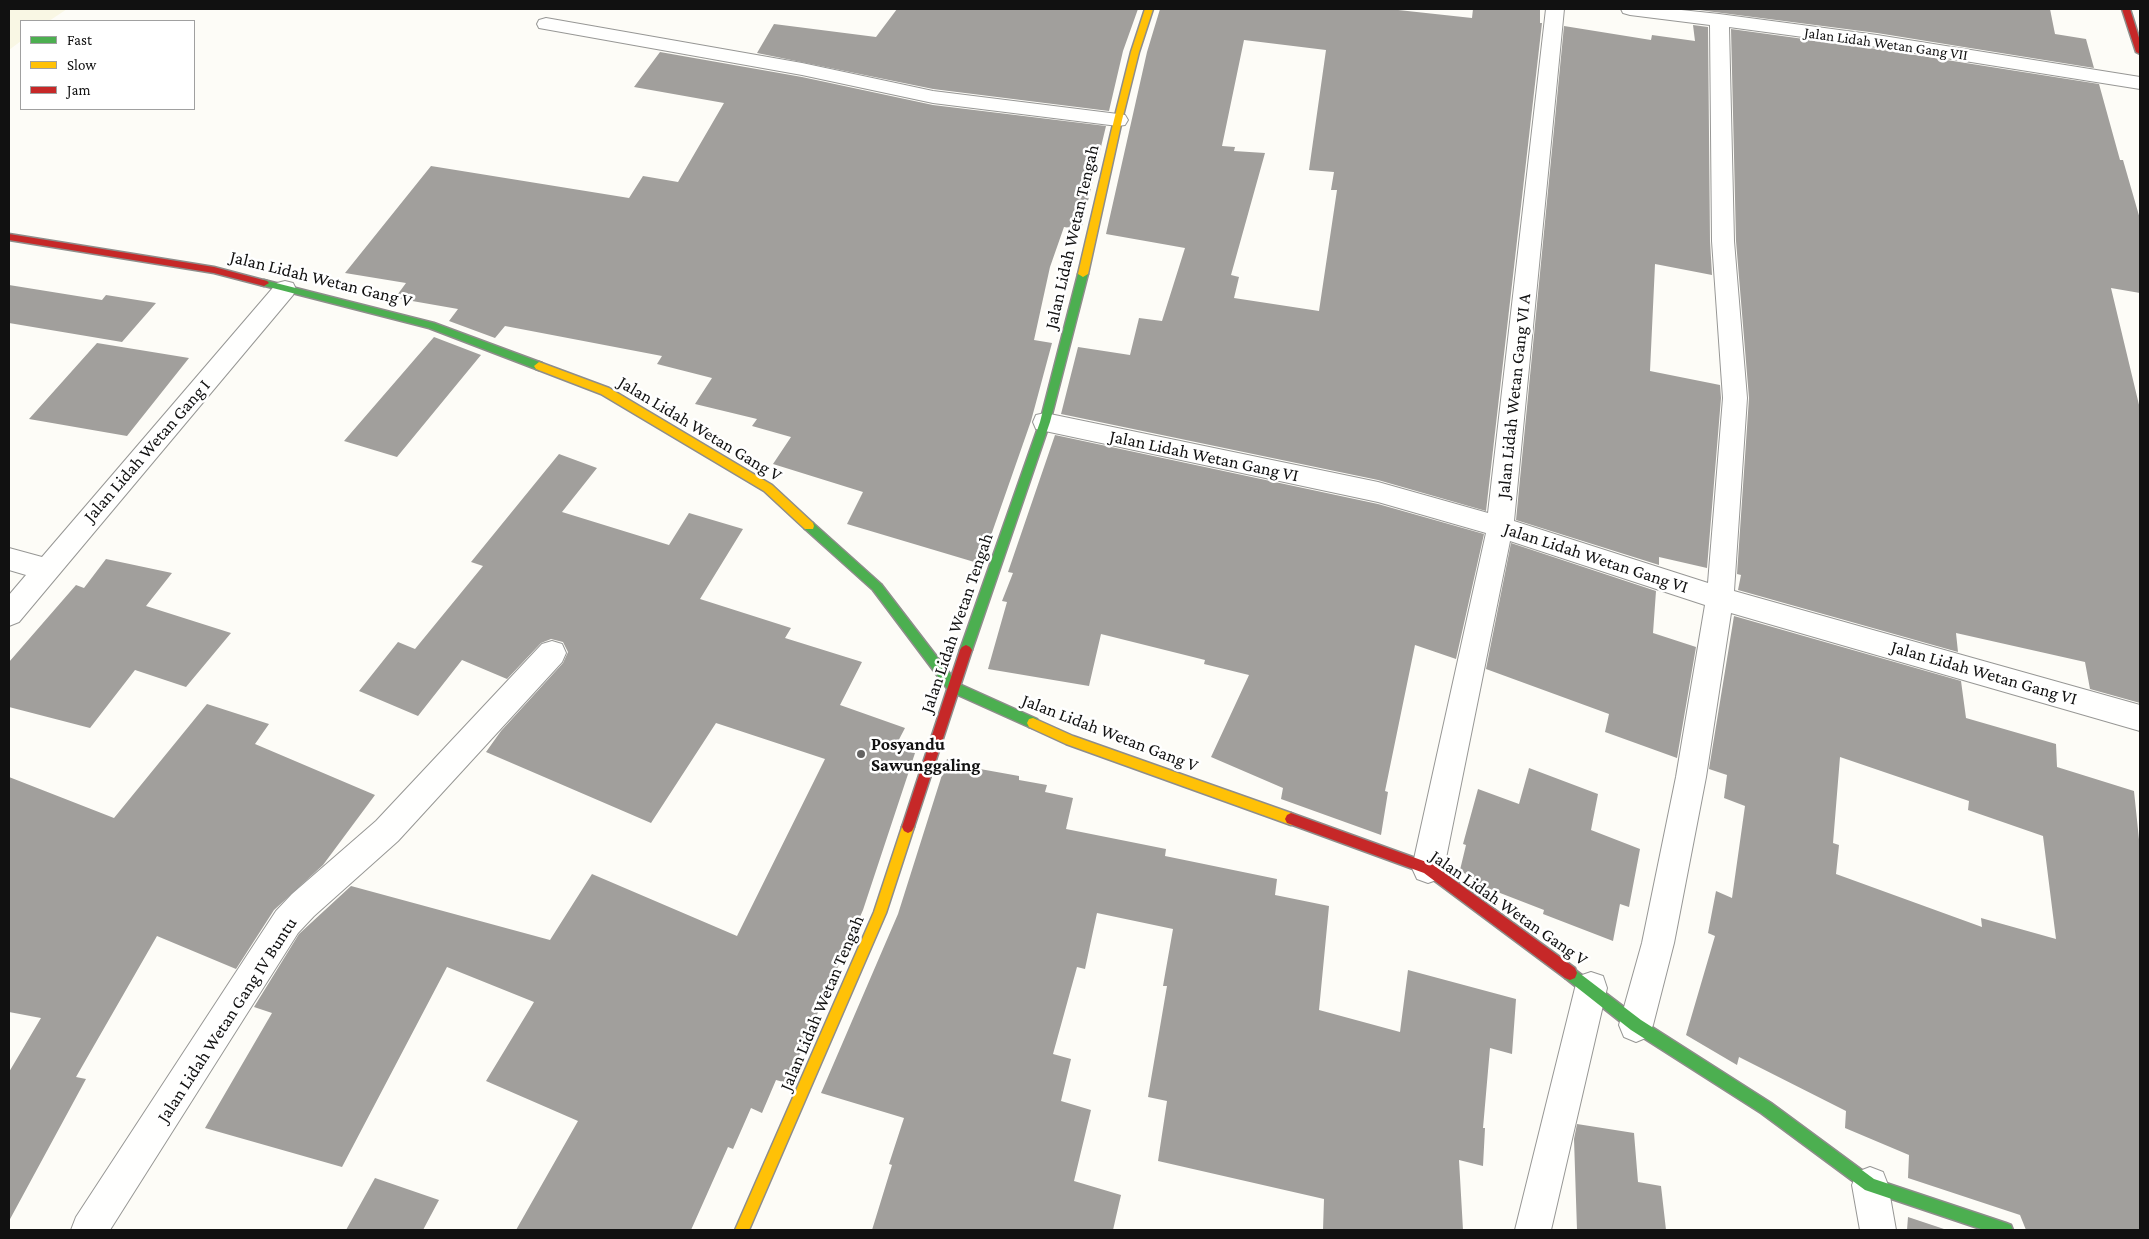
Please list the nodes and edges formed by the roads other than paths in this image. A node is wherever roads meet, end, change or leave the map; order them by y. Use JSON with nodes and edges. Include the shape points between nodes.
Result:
{"nodes":[{"id":1,"x":1150,"y":9,"type":"edge"},
{"id":2,"x":1555,"y":9,"type":"edge"},
{"id":3,"x":1630,"y":9,"type":"edge"},
{"id":4,"x":2126,"y":9,"type":"edge"},
{"id":5,"x":1719,"y":20,"type":"junction"},
{"id":6,"x":546,"y":24,"type":"dead end"},
{"id":7,"x":2140,"y":52,"type":"edge"},
{"id":8,"x":2140,"y":83,"type":"edge"},
{"id":9,"x":1118,"y":120,"type":"junction"},
{"id":10,"x":9,"y":237,"type":"edge"},
{"id":11,"x":285,"y":289,"type":"junction"},
{"id":12,"x":1045,"y":422,"type":"junction"},
{"id":13,"x":1500,"y":527,"type":"junction"},
{"id":14,"x":9,"y":559,"type":"edge"},
{"id":15,"x":46,"y":569,"type":"junction"},
{"id":16,"x":1720,"y":598,"type":"junction"},
{"id":17,"x":9,"y":614,"type":"edge"},
{"id":18,"x":552,"y":653,"type":"dead end"},
{"id":19,"x":953,"y":687,"type":"junction"},
{"id":20,"x":2140,"y":718,"type":"edge"},
{"id":21,"x":1428,"y":868,"type":"junction"},
{"id":22,"x":1591,"y":988,"type":"junction"},
{"id":23,"x":1636,"y":1025,"type":"junction"},
{"id":24,"x":1870,"y":1185,"type":"junction"},
{"id":25,"x":89,"y":1230,"type":"edge"},
{"id":26,"x":742,"y":1230,"type":"edge"},
{"id":27,"x":1534,"y":1230,"type":"edge"},
{"id":28,"x":1878,"y":1230,"type":"edge"},
{"id":29,"x":2006,"y":1230,"type":"edge"}],
"edges":[{"from":1,"to":9,"type":"street","name":"Jalan Lidah Wetan Tengah","via":[[1135,52]]},
{"from":2,"to":13,"type":"street","name":"Jalan Lidah Wetan Gang VI A"},
{"from":3,"to":5,"type":"street","name":"Jalan Lidah Wetan Gang VII"},
{"from":4,"to":7,"type":"street"},
{"from":5,"to":8,"type":"street","name":"Jalan Lidah Wetan Gang VII","via":[[1877,41]]},
{"from":5,"to":16,"type":"street","via":[[1724,240],[1735,398]]},
{"from":6,"to":9,"type":"street","via":[[802,69],[933,97]]},
{"from":9,"to":12,"type":"street","name":"Jalan Lidah Wetan Tengah","via":[[1086,264]]},
{"from":10,"to":11,"type":"street","name":"Jalan Lidah Wetan Gang V","via":[[214,270]]},
{"from":11,"to":15,"type":"street","name":"Jalan Lidah Wetan Gang I"},
{"from":11,"to":19,"type":"street","name":"Jalan Lidah Wetan Gang V","via":[[431,325],[606,391],[648,416],[768,488],[877,587]]},
{"from":12,"to":13,"type":"street","name":"Jalan Lidah Wetan Gang VI","via":[[1378,492]]},
{"from":12,"to":19,"type":"street","name":"Jalan Lidah Wetan Tengah"},
{"from":13,"to":16,"type":"street","name":"Jalan Lidah Wetan Gang VI"},
{"from":13,"to":21,"type":"street","name":"Jalan Lidah Wetan Gang VI A"},
{"from":14,"to":15,"type":"street"},
{"from":15,"to":17,"type":"street","name":"Jalan Lidah Wetan Gang I"},
{"from":16,"to":20,"type":"street","name":"Jalan Lidah Wetan Gang VI"},
{"from":16,"to":23,"type":"street","via":[[1691,777],[1658,943]]},
{"from":18,"to":25,"type":"street","name":"Jalan Lidah Wetan Gang IV Buntu","via":[[387,830],[288,922]]},
{"from":19,"to":21,"type":"street","name":"Jalan Lidah Wetan Gang V","via":[[1070,740]]},
{"from":19,"to":26,"type":"street","name":"Jalan Lidah Wetan Tengah","via":[[880,913]]},
{"from":21,"to":22,"type":"street","name":"Jalan Lidah Wetan Gang V"},
{"from":22,"to":23,"type":"street","name":"Jalan Lidah Wetan Gang V"},
{"from":22,"to":27,"type":"street"},
{"from":23,"to":24,"type":"street","name":"Jalan Lidah Wetan Gang V","via":[[1766,1108]]},
{"from":24,"to":28,"type":"street"},
{"from":24,"to":29,"type":"street","name":"Jalan Lidah Wetan Gang V"}]}
